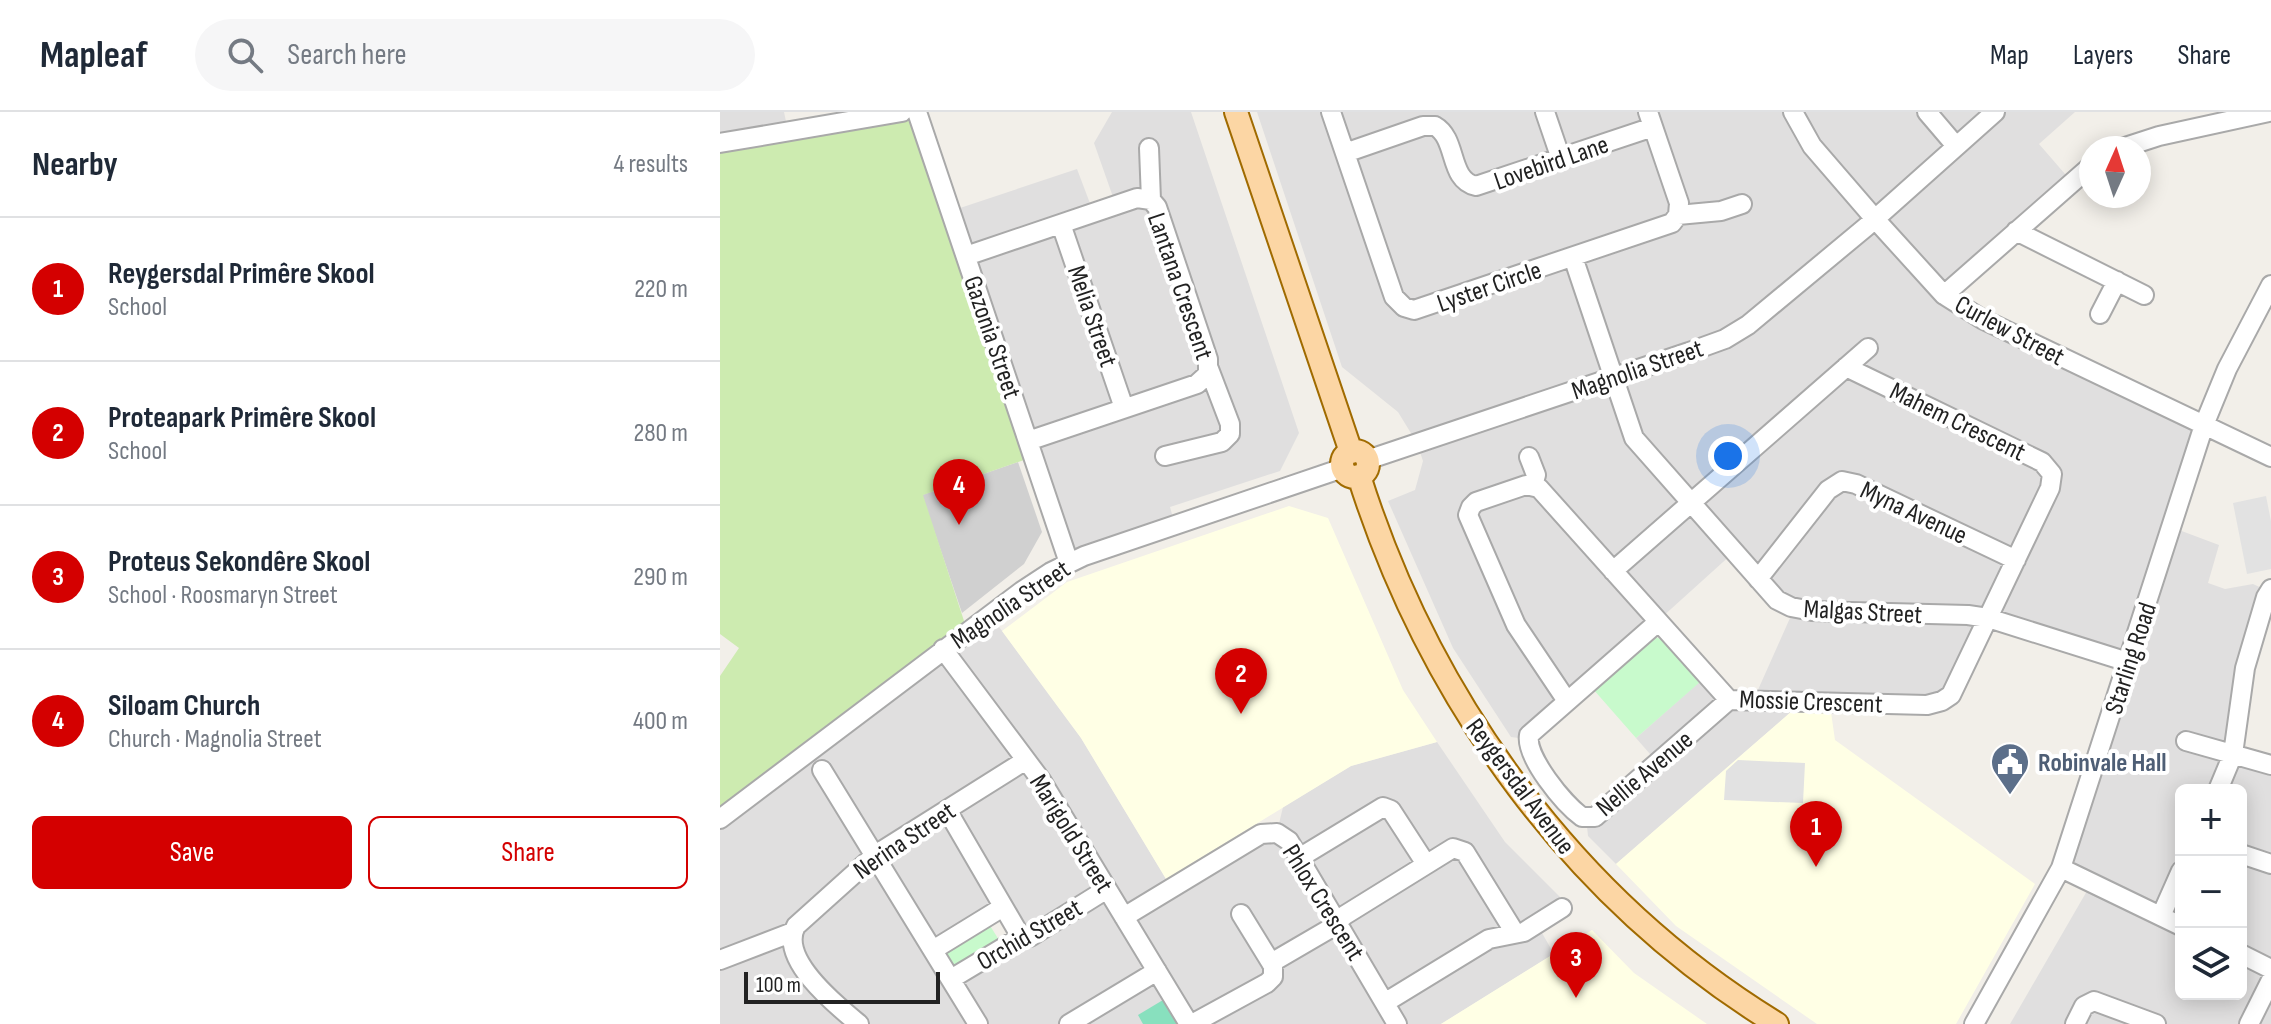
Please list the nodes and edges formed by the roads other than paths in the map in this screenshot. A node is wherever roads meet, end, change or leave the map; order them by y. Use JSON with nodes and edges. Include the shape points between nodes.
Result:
{"nodes":[{"id":1,"x":785,"y":112,"type":"edge"},
{"id":2,"x":902,"y":112,"type":"edge"},
{"id":3,"x":917,"y":112,"type":"edge"},
{"id":4,"x":1236,"y":112,"type":"edge"},
{"id":5,"x":1331,"y":112,"type":"edge"},
{"id":6,"x":1545,"y":112,"type":"edge"},
{"id":7,"x":1793,"y":112,"type":"edge"},
{"id":8,"x":1927,"y":112,"type":"edge"},
{"id":9,"x":1995,"y":112,"type":"edge"},
{"id":10,"x":2269,"y":112,"type":"edge"},
{"id":11,"x":2242,"y":116,"type":"edge"},
{"id":12,"x":1651,"y":120,"type":"edge"},
{"id":13,"x":789,"y":131,"type":"junction"},
{"id":14,"x":2151,"y":139,"type":"edge"},
{"id":15,"x":720,"y":143,"type":"edge"},
{"id":16,"x":1956,"y":146,"type":"junction"},
{"id":17,"x":1149,"y":148,"type":"dead end"},
{"id":18,"x":1345,"y":153,"type":"junction"},
{"id":19,"x":1561,"y":159,"type":"junction"},
{"id":20,"x":2079,"y":176,"type":"edge"},
{"id":21,"x":1151,"y":200,"type":"junction"},
{"id":22,"x":1742,"y":204,"type":"dead end"},
{"id":23,"x":1678,"y":215,"type":"junction"},
{"id":24,"x":1875,"y":219,"type":"junction"},
{"id":25,"x":1061,"y":224,"type":"junction"},
{"id":26,"x":2016,"y":231,"type":"junction"},
{"id":27,"x":966,"y":256,"type":"junction"},
{"id":28,"x":1573,"y":257,"type":"junction"},
{"id":29,"x":2117,"y":281,"type":"junction"},
{"id":30,"x":2271,"y":285,"type":"edge"},
{"id":31,"x":1944,"y":295,"type":"junction"},
{"id":32,"x":2144,"y":295,"type":"dead end"},
{"id":33,"x":2100,"y":314,"type":"dead end"},
{"id":34,"x":1868,"y":348,"type":"dead end"},
{"id":35,"x":1846,"y":367,"type":"junction"},
{"id":36,"x":1209,"y":369,"type":"junction"},
{"id":37,"x":1614,"y":377,"type":"junction"},
{"id":38,"x":1124,"y":408,"type":"junction"},
{"id":39,"x":2204,"y":425,"type":"junction"},
{"id":40,"x":1028,"y":441,"type":"junction"},
{"id":41,"x":1165,"y":456,"type":"dead end"},
{"id":42,"x":1529,"y":457,"type":"dead end"},
{"id":43,"x":2271,"y":457,"type":"edge"},
{"id":44,"x":1355,"y":464,"type":"junction"},
{"id":45,"x":1533,"y":485,"type":"junction"},
{"id":46,"x":1690,"y":503,"type":"junction"},
{"id":47,"x":2016,"y":560,"type":"junction"},
{"id":48,"x":1069,"y":563,"type":"junction"},
{"id":49,"x":1613,"y":571,"type":"junction"},
{"id":50,"x":1758,"y":579,"type":"junction"},
{"id":51,"x":2271,"y":589,"type":"edge"},
{"id":52,"x":1988,"y":618,"type":"junction"},
{"id":53,"x":1658,"y":622,"type":"junction"},
{"id":54,"x":943,"y":649,"type":"junction"},
{"id":55,"x":2128,"y":662,"type":"junction"},
{"id":56,"x":1729,"y":700,"type":"junction"},
{"id":57,"x":1567,"y":701,"type":"junction"},
{"id":58,"x":2186,"y":741,"type":"dead end"},
{"id":59,"x":2233,"y":754,"type":"junction"},
{"id":60,"x":1026,"y":760,"type":"junction"},
{"id":61,"x":2271,"y":765,"type":"edge"},
{"id":62,"x":822,"y":770,"type":"dead end"},
{"id":63,"x":2220,"y":784,"type":"edge"},
{"id":64,"x":947,"y":810,"type":"junction"},
{"id":65,"x":720,"y":819,"type":"edge"},
{"id":66,"x":875,"y":855,"type":"junction"},
{"id":67,"x":2247,"y":856,"type":"edge"},
{"id":68,"x":1299,"y":858,"type":"junction"},
{"id":69,"x":1426,"y":864,"type":"junction"},
{"id":70,"x":2271,"y":864,"type":"edge"},
{"id":71,"x":2061,"y":868,"type":"junction"},
{"id":72,"x":2175,"y":884,"type":"edge"},
{"id":73,"x":1107,"y":889,"type":"junction"},
{"id":74,"x":1003,"y":907,"type":"junction"},
{"id":75,"x":1562,"y":908,"type":"dead end"},
{"id":76,"x":1241,"y":914,"type":"dead end"},
{"id":77,"x":2161,"y":916,"type":"junction"},
{"id":78,"x":1124,"y":917,"type":"junction"},
{"id":79,"x":1338,"y":922,"type":"junction"},
{"id":80,"x":2175,"y":923,"type":"edge"},
{"id":81,"x":793,"y":932,"type":"junction"},
{"id":82,"x":1515,"y":933,"type":"junction"},
{"id":83,"x":1021,"y":937,"type":"junction"},
{"id":84,"x":933,"y":950,"type":"junction"},
{"id":85,"x":2247,"y":957,"type":"edge"},
{"id":86,"x":720,"y":960,"type":"edge"},
{"id":87,"x":1271,"y":963,"type":"junction"},
{"id":88,"x":2271,"y":969,"type":"edge"},
{"id":89,"x":1157,"y":971,"type":"junction"},
{"id":90,"x":951,"y":979,"type":"junction"},
{"id":91,"x":2271,"y":980,"type":"edge"},
{"id":92,"x":1386,"y":1002,"type":"junction"},
{"id":93,"x":859,"y":1024,"type":"edge"},
{"id":94,"x":978,"y":1024,"type":"edge"},
{"id":95,"x":1069,"y":1024,"type":"edge"},
{"id":96,"x":1190,"y":1024,"type":"edge"},
{"id":97,"x":1397,"y":1024,"type":"edge"},
{"id":98,"x":1777,"y":1024,"type":"edge"},
{"id":99,"x":1974,"y":1024,"type":"edge"},
{"id":100,"x":2075,"y":1024,"type":"edge"},
{"id":101,"x":2156,"y":1024,"type":"edge"},
{"id":102,"x":2249,"y":1024,"type":"edge"}],
"edges":[{"from":1,"to":13,"type":"street"},
{"from":2,"to":13,"type":"street"},
{"from":3,"to":27,"type":"street","name":"Gazonia Street"},
{"from":4,"to":44,"type":"main road","name":"Reygersdal Avenue"},
{"from":5,"to":18,"type":"street","name":"Lyster Circle"},
{"from":6,"to":19,"type":"street"},
{"from":7,"to":24,"type":"street","name":"Curlew Street","via":[[1812,146]]},
{"from":8,"to":16,"type":"street"},
{"from":9,"to":16,"type":"street","name":"Magnolia Street"},
{"from":10,"to":11,"type":"street"},
{"from":11,"to":14,"type":"street"},
{"from":12,"to":19,"type":"street","name":"Lovebird Lane"},
{"from":12,"to":23,"type":"street","via":[[1679,203]]},
{"from":13,"to":15,"type":"street"},
{"from":16,"to":24,"type":"street","name":"Magnolia Street"},
{"from":17,"to":21,"type":"street"},
{"from":18,"to":19,"type":"street","name":"Lovebird Lane","via":[[1429,125],[1444,132],[1460,177],[1471,186]]},
{"from":18,"to":28,"type":"street","name":"Lyster Circle","via":[[1394,297],[1404,307],[1419,309]]},
{"from":20,"to":26,"type":"street"},
{"from":21,"to":25,"type":"street","name":"Lantana Crescent","via":[[1137,198]]},
{"from":21,"to":36,"type":"street","name":"Lantana Crescent"},
{"from":22,"to":23,"type":"street","name":"Lyster Circle"},
{"from":23,"to":28,"type":"street","name":"Lyster Circle","via":[[1668,225]]},
{"from":24,"to":31,"type":"street","name":"Curlew Street"},
{"from":24,"to":37,"type":"street","name":"Magnolia Street","via":[[1736,333]]},
{"from":25,"to":27,"type":"street","name":"Lantana Crescent"},
{"from":25,"to":38,"type":"street","name":"Melia Street"},
{"from":26,"to":29,"type":"street"},
{"from":26,"to":31,"type":"street"},
{"from":27,"to":40,"type":"street","name":"Gazonia Street"},
{"from":28,"to":37,"type":"street","name":"Malgas Street"},
{"from":29,"to":32,"type":"street"},
{"from":29,"to":33,"type":"street"},
{"from":30,"to":39,"type":"street","name":"Starling Road"},
{"from":31,"to":39,"type":"street","name":"Curlew Street","via":[[1982,319]]},
{"from":34,"to":35,"type":"street"},
{"from":35,"to":46,"type":"street"},
{"from":35,"to":47,"type":"street","name":"Mahem Crescent","via":[[2048,467],[2052,484]]},
{"from":36,"to":38,"type":"street","name":"Lantana Crescent","via":[[1197,384]]},
{"from":36,"to":41,"type":"street","via":[[1230,434],[1222,442]]},
{"from":37,"to":44,"type":"street","name":"Magnolia Street"},
{"from":37,"to":46,"type":"street","name":"Malgas Street","via":[[1634,438]]},
{"from":38,"to":40,"type":"street","name":"Lantana Crescent"},
{"from":39,"to":43,"type":"street","name":"Curlew Street"},
{"from":39,"to":55,"type":"street","name":"Starling Road"},
{"from":40,"to":48,"type":"street","name":"Gazonia Street"},
{"from":42,"to":45,"type":"street","via":[[1536,475]]},
{"from":44,"to":48,"type":"street","name":"Magnolia Street"},
{"from":44,"to":98,"type":"main road","name":"Reygersdal Avenue","via":[[1392,570],[1428,648],[1525,798],[1570,852],[1645,926]]},
{"from":45,"to":49,"type":"street","name":"Mossie Crescent"},
{"from":45,"to":57,"type":"street","via":[[1476,502],[1468,515],[1516,625]]},
{"from":46,"to":49,"type":"street"},
{"from":46,"to":50,"type":"street","name":"Malgas Street"},
{"from":47,"to":50,"type":"street","name":"Myna Avenue","via":[[1842,481],[1828,490]]},
{"from":47,"to":52,"type":"street","name":"Mahem Crescent"},
{"from":48,"to":54,"type":"street","name":"Magnolia Street"},
{"from":49,"to":53,"type":"street","name":"Mossie Crescent"},
{"from":50,"to":52,"type":"street","name":"Malgas Street","via":[[1777,600],[1801,610]]},
{"from":51,"to":59,"type":"street","via":[[2245,668]]},
{"from":52,"to":55,"type":"street","name":"Malgas Street"},
{"from":52,"to":56,"type":"street","name":"Mossie Crescent","via":[[1955,689],[1938,703]]},
{"from":53,"to":56,"type":"street","name":"Mossie Crescent"},
{"from":53,"to":57,"type":"street","name":"Nellie Avenue"},
{"from":54,"to":60,"type":"street","name":"Marigold Street"},
{"from":54,"to":65,"type":"street","name":"Magnolia Street"},
{"from":55,"to":71,"type":"street","name":"Starling Road"},
{"from":56,"to":57,"type":"street","name":"Nellie Avenue","via":[[1591,818],[1579,814],[1558,793],[1528,745],[1529,735]]},
{"from":58,"to":59,"type":"street"},
{"from":59,"to":61,"type":"street"},
{"from":59,"to":63,"type":"street"},
{"from":60,"to":64,"type":"street","name":"Nerina Street"},
{"from":60,"to":73,"type":"street","name":"Marigold Street"},
{"from":62,"to":66,"type":"street","name":"Orchid Street"},
{"from":64,"to":66,"type":"street","name":"Nerina Street"},
{"from":64,"to":74,"type":"street"},
{"from":66,"to":81,"type":"street","name":"Nerina Street"},
{"from":66,"to":84,"type":"street","name":"Orchid Street"},
{"from":67,"to":70,"type":"street"},
{"from":68,"to":69,"type":"street","via":[[1383,807],[1391,810]]},
{"from":68,"to":78,"type":"street","name":"Phlox Crescent","via":[[1285,837],[1261,834]]},
{"from":68,"to":79,"type":"street","name":"Phlox Crescent"},
{"from":69,"to":79,"type":"street"},
{"from":69,"to":82,"type":"street","via":[[1453,848],[1463,850]]},
{"from":71,"to":77,"type":"street"},
{"from":71,"to":99,"type":"street","name":"Starling Road"},
{"from":72,"to":77,"type":"street"},
{"from":73,"to":78,"type":"street","name":"Marigold Street"},
{"from":73,"to":83,"type":"street","name":"Orchid Street","via":[[1030,937]]},
{"from":74,"to":83,"type":"street"},
{"from":74,"to":84,"type":"street","name":"Orchid Street"},
{"from":75,"to":82,"type":"street"},
{"from":76,"to":87,"type":"street"},
{"from":77,"to":80,"type":"street"},
{"from":78,"to":89,"type":"street","name":"Marigold Street"},
{"from":79,"to":87,"type":"street"},
{"from":79,"to":92,"type":"street","name":"Phlox Crescent"},
{"from":81,"to":86,"type":"street","name":"Nerina Street"},
{"from":81,"to":93,"type":"street","via":[[793,949],[820,992]]},
{"from":82,"to":92,"type":"street","via":[[1489,939]]},
{"from":83,"to":90,"type":"street","name":"Orchid Street"},
{"from":84,"to":90,"type":"street","name":"Orchid Street"},
{"from":85,"to":88,"type":"street"},
{"from":87,"to":96,"type":"street","via":[[1270,980]]},
{"from":89,"to":95,"type":"street"},
{"from":89,"to":96,"type":"street","name":"Marigold Street"},
{"from":90,"to":94,"type":"street","name":"Orchid Street"},
{"from":91,"to":102,"type":"street"},
{"from":92,"to":97,"type":"street"},
{"from":100,"to":101,"type":"street","via":[[2084,1006],[2094,1001]]}]}
